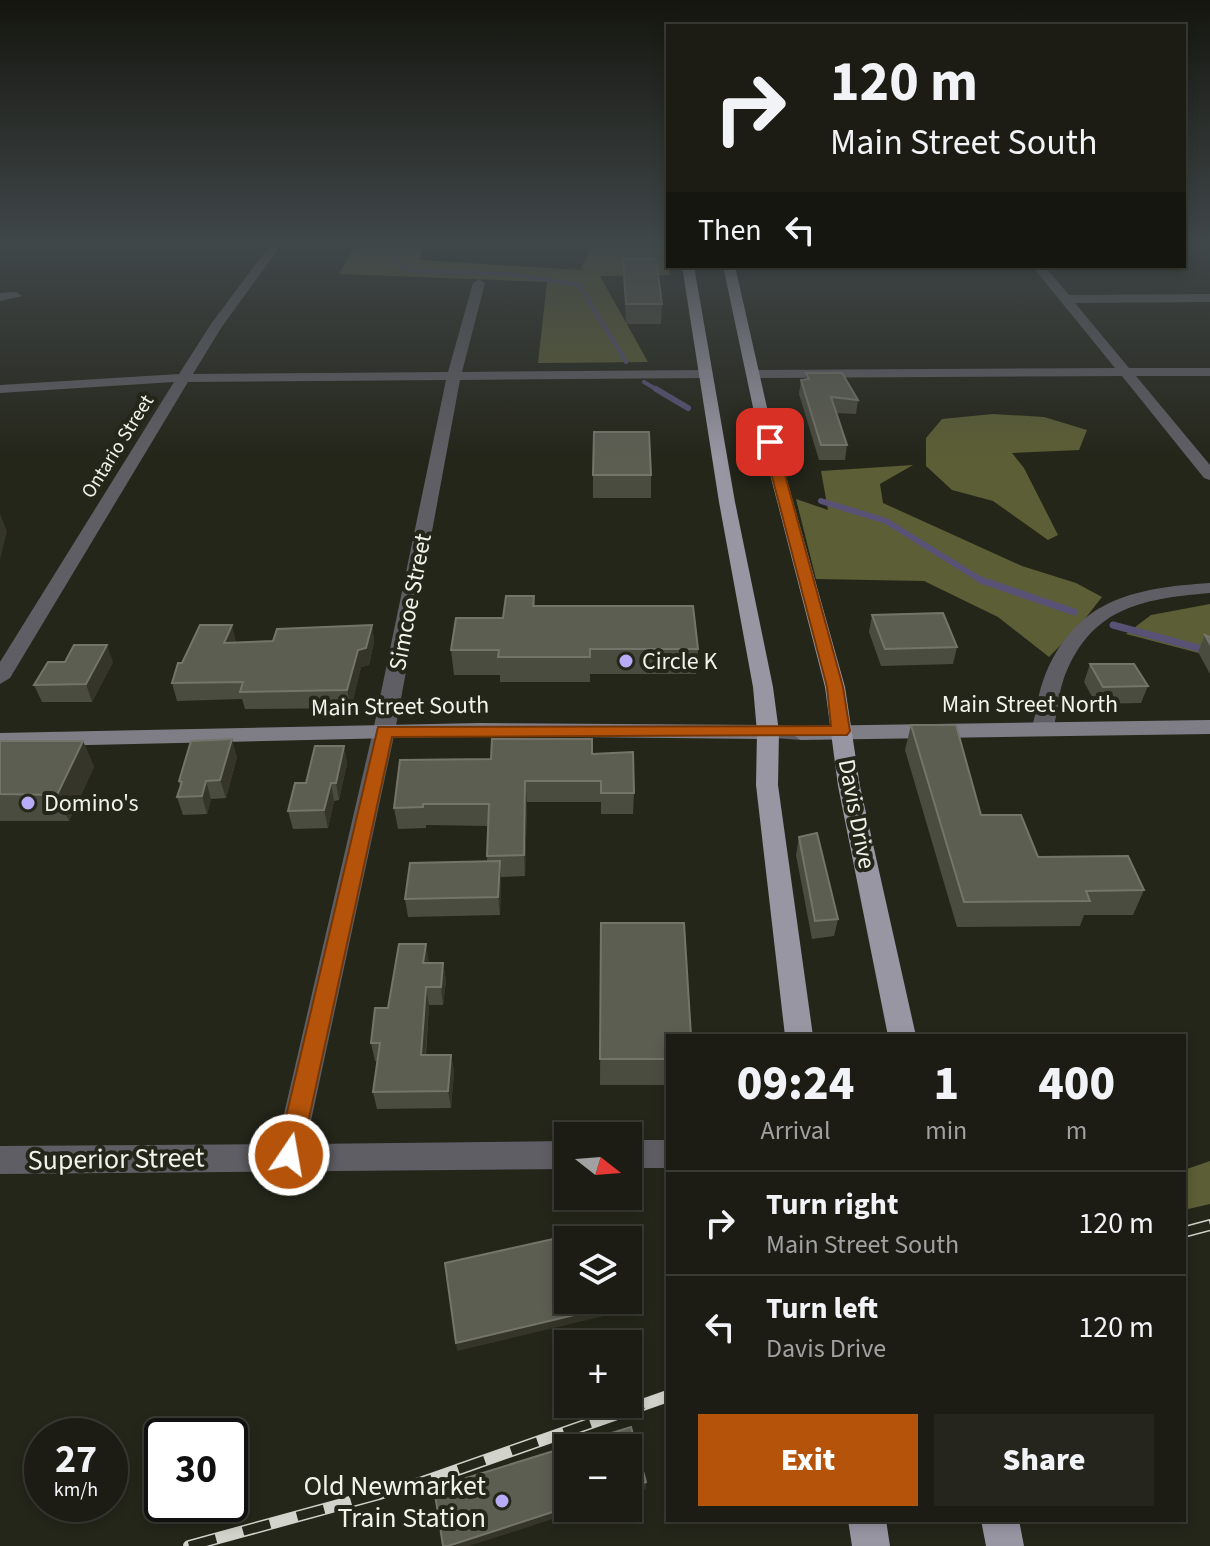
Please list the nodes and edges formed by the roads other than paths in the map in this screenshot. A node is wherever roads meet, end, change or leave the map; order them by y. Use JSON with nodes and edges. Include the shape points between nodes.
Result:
{"nodes":[{"id":1,"x":225,"y":313,"type":"edge"},
{"id":2,"x":471,"y":313,"type":"edge"},
{"id":3,"x":696,"y":313,"type":"edge"},
{"id":4,"x":739,"y":313,"type":"edge"},
{"id":5,"x":1077,"y":313,"type":"edge"},
{"id":6,"x":1125,"y":372,"type":"junction"},
{"id":7,"x":1210,"y":372,"type":"edge"},
{"id":8,"x":706,"y":374,"type":"junction"},
{"id":9,"x":753,"y":374,"type":"junction"},
{"id":10,"x":454,"y":375,"type":"junction"},
{"id":11,"x":186,"y":378,"type":"junction"},
{"id":12,"x":0,"y":389,"type":"edge"},
{"id":13,"x":1210,"y":475,"type":"edge"},
{"id":14,"x":1210,"y":588,"type":"edge"},
{"id":15,"x":0,"y":678,"type":"edge"},
{"id":16,"x":1210,"y":727,"type":"edge"},
{"id":17,"x":1042,"y":729,"type":"junction"},
{"id":18,"x":384,"y":731,"type":"junction"},
{"id":19,"x":841,"y":731,"type":"junction"},
{"id":20,"x":768,"y":732,"type":"junction"},
{"id":21,"x":801,"y":733,"type":"joint"},
{"id":22,"x":0,"y":740,"type":"edge"},
{"id":23,"x":799,"y":1034,"type":"edge"},
{"id":24,"x":902,"y":1034,"type":"edge"},
{"id":25,"x":642,"y":1154,"type":"edge"},
{"id":26,"x":666,"y":1154,"type":"edge"},
{"id":27,"x":289,"y":1155,"type":"junction"},
{"id":28,"x":554,"y":1155,"type":"edge"},
{"id":29,"x":0,"y":1160,"type":"edge"},
{"id":30,"x":867,"y":1522,"type":"edge"},
{"id":31,"x":1000,"y":1522,"type":"edge"},
{"id":32,"x":871,"y":1546,"type":"edge"},
{"id":33,"x":1005,"y":1546,"type":"edge"}],
"edges":[{"from":1,"to":11,"type":"street","name":"Ontario Street"},
{"from":2,"to":10,"type":"street","name":"Simcoe Street"},
{"from":3,"to":8,"type":"main road"},
{"from":4,"to":9,"type":"main road","name":"Davis Drive"},
{"from":5,"to":6,"type":"street"},
{"from":6,"to":7,"type":"street"},
{"from":6,"to":9,"type":"street"},
{"from":6,"to":13,"type":"street"},
{"from":8,"to":10,"type":"street"},
{"from":8,"to":20,"type":"main road"},
{"from":9,"to":19,"type":"main road","name":"Davis Drive","via":[[835,687]]},
{"from":10,"to":11,"type":"street"},
{"from":10,"to":18,"type":"street","name":"Simcoe Street"},
{"from":11,"to":12,"type":"street"},
{"from":11,"to":15,"type":"street","name":"Ontario Street"},
{"from":14,"to":17,"type":"street","via":[[1149,594],[1102,611],[1071,642],[1053,679]]},
{"from":16,"to":17,"type":"main road","name":"Main Street North"},
{"from":17,"to":19,"type":"main road","name":"Main Street North"},
{"from":18,"to":20,"type":"main road","name":"Main Street South"},
{"from":18,"to":22,"type":"main road","name":"Main Street South"},
{"from":18,"to":27,"type":"street","name":"Simcoe Street"},
{"from":19,"to":21,"type":"main road","name":"Main Street North"},
{"from":19,"to":24,"type":"main road","name":"Davis Drive"},
{"from":20,"to":21,"type":"street","name":"Main Street South"},
{"from":20,"to":23,"type":"main road","via":[[767,785]]},
{"from":25,"to":26,"type":"street"},
{"from":27,"to":28,"type":"street","name":"Superior Street"},
{"from":27,"to":29,"type":"street","name":"Superior Street"},
{"from":30,"to":32,"type":"main road"},
{"from":31,"to":33,"type":"main road"}]}
